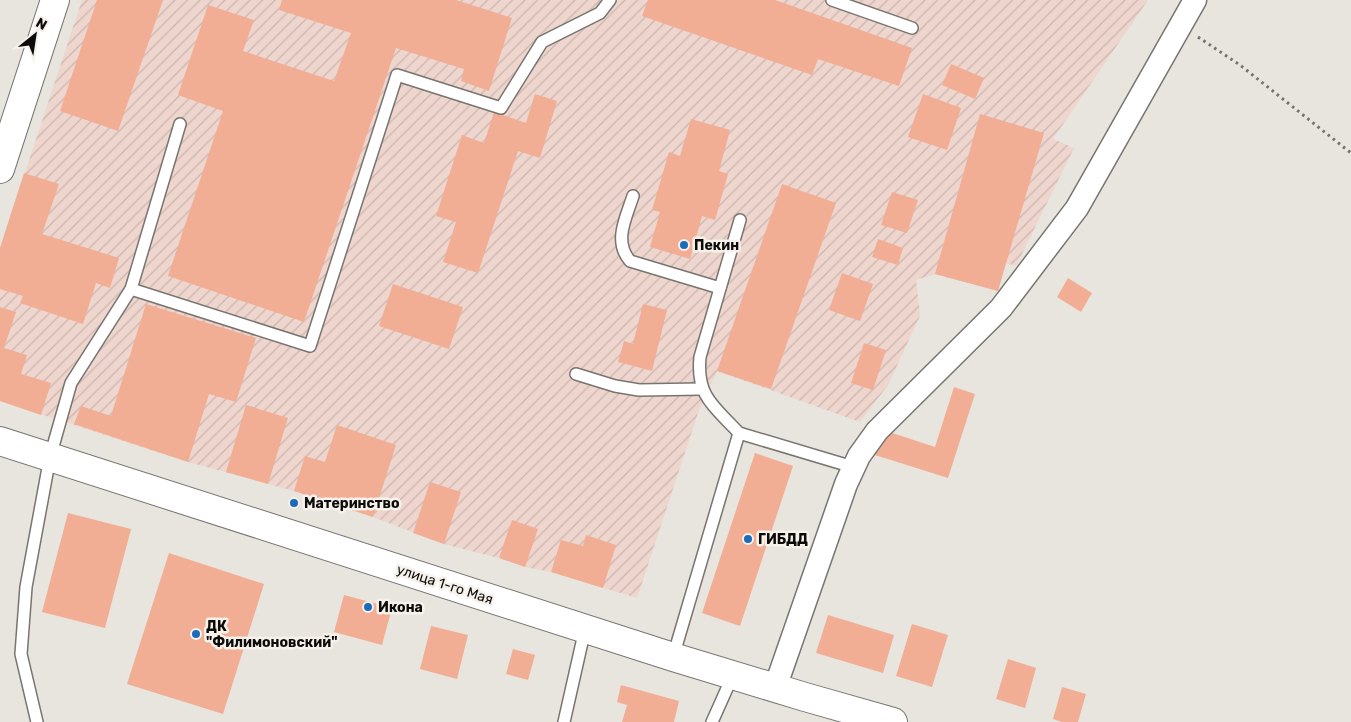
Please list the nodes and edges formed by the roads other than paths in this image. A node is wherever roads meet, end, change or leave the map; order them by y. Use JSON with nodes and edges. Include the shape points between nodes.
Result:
{"nodes":[{"id":1,"x":55,"y":0,"type":"edge"},
{"id":2,"x":610,"y":0,"type":"edge"},
{"id":3,"x":832,"y":0,"type":"edge"},
{"id":4,"x":1195,"y":0,"type":"edge"},
{"id":5,"x":912,"y":28,"type":"dead end"},
{"id":6,"x":180,"y":124,"type":"dead end"},
{"id":7,"x":0,"y":169,"type":"edge"},
{"id":8,"x":632,"y":196,"type":"dead end"},
{"id":9,"x":740,"y":220,"type":"dead end"},
{"id":10,"x":720,"y":288,"type":"junction"},
{"id":11,"x":131,"y":290,"type":"junction"},
{"id":12,"x":576,"y":374,"type":"dead end"},
{"id":13,"x":702,"y":388,"type":"junction"},
{"id":14,"x":739,"y":434,"type":"junction"},
{"id":15,"x":0,"y":441,"type":"edge"},
{"id":16,"x":50,"y":457,"type":"junction"},
{"id":17,"x":853,"y":467,"type":"junction"},
{"id":18,"x":585,"y":629,"type":"junction"},
{"id":19,"x":673,"y":657,"type":"junction"},
{"id":20,"x":733,"y":674,"type":"junction"},
{"id":21,"x":775,"y":688,"type":"junction"},
{"id":22,"x":37,"y":722,"type":"edge"},
{"id":23,"x":564,"y":722,"type":"edge"},
{"id":24,"x":712,"y":722,"type":"edge"},
{"id":25,"x":893,"y":722,"type":"edge"}],
"edges":[{"from":1,"to":7,"type":"street"},
{"from":2,"to":11,"type":"lane","via":[[600,13],[542,42],[501,108],[397,75],[310,346]]},
{"from":3,"to":5,"type":"lane"},
{"from":4,"to":17,"type":"street","via":[[1071,216],[1002,308],[884,423]]},
{"from":6,"to":11,"type":"lane"},
{"from":8,"to":10,"type":"lane","via":[[621,236],[624,254],[630,260]]},
{"from":9,"to":10,"type":"lane"},
{"from":10,"to":13,"type":"lane","via":[[700,358]]},
{"from":11,"to":16,"type":"lane","via":[[71,384]]},
{"from":12,"to":13,"type":"lane","via":[[640,390]]},
{"from":13,"to":14,"type":"lane","via":[[706,398]]},
{"from":14,"to":17,"type":"lane"},
{"from":14,"to":19,"type":"lane"},
{"from":15,"to":16,"type":"street","name":"улица 1-го Мая"},
{"from":16,"to":18,"type":"street","name":"улица 1-го Мая"},
{"from":16,"to":22,"type":"lane","via":[[26,587],[20,654]]},
{"from":17,"to":21,"type":"street"},
{"from":18,"to":19,"type":"street","name":"улица 1-го Мая"},
{"from":18,"to":23,"type":"lane"},
{"from":19,"to":20,"type":"street","name":"улица 1-го Мая"},
{"from":20,"to":21,"type":"street","name":"улица 1-го Мая"},
{"from":20,"to":24,"type":"lane"},
{"from":21,"to":25,"type":"street","name":"улица 1-го Мая"}]}
